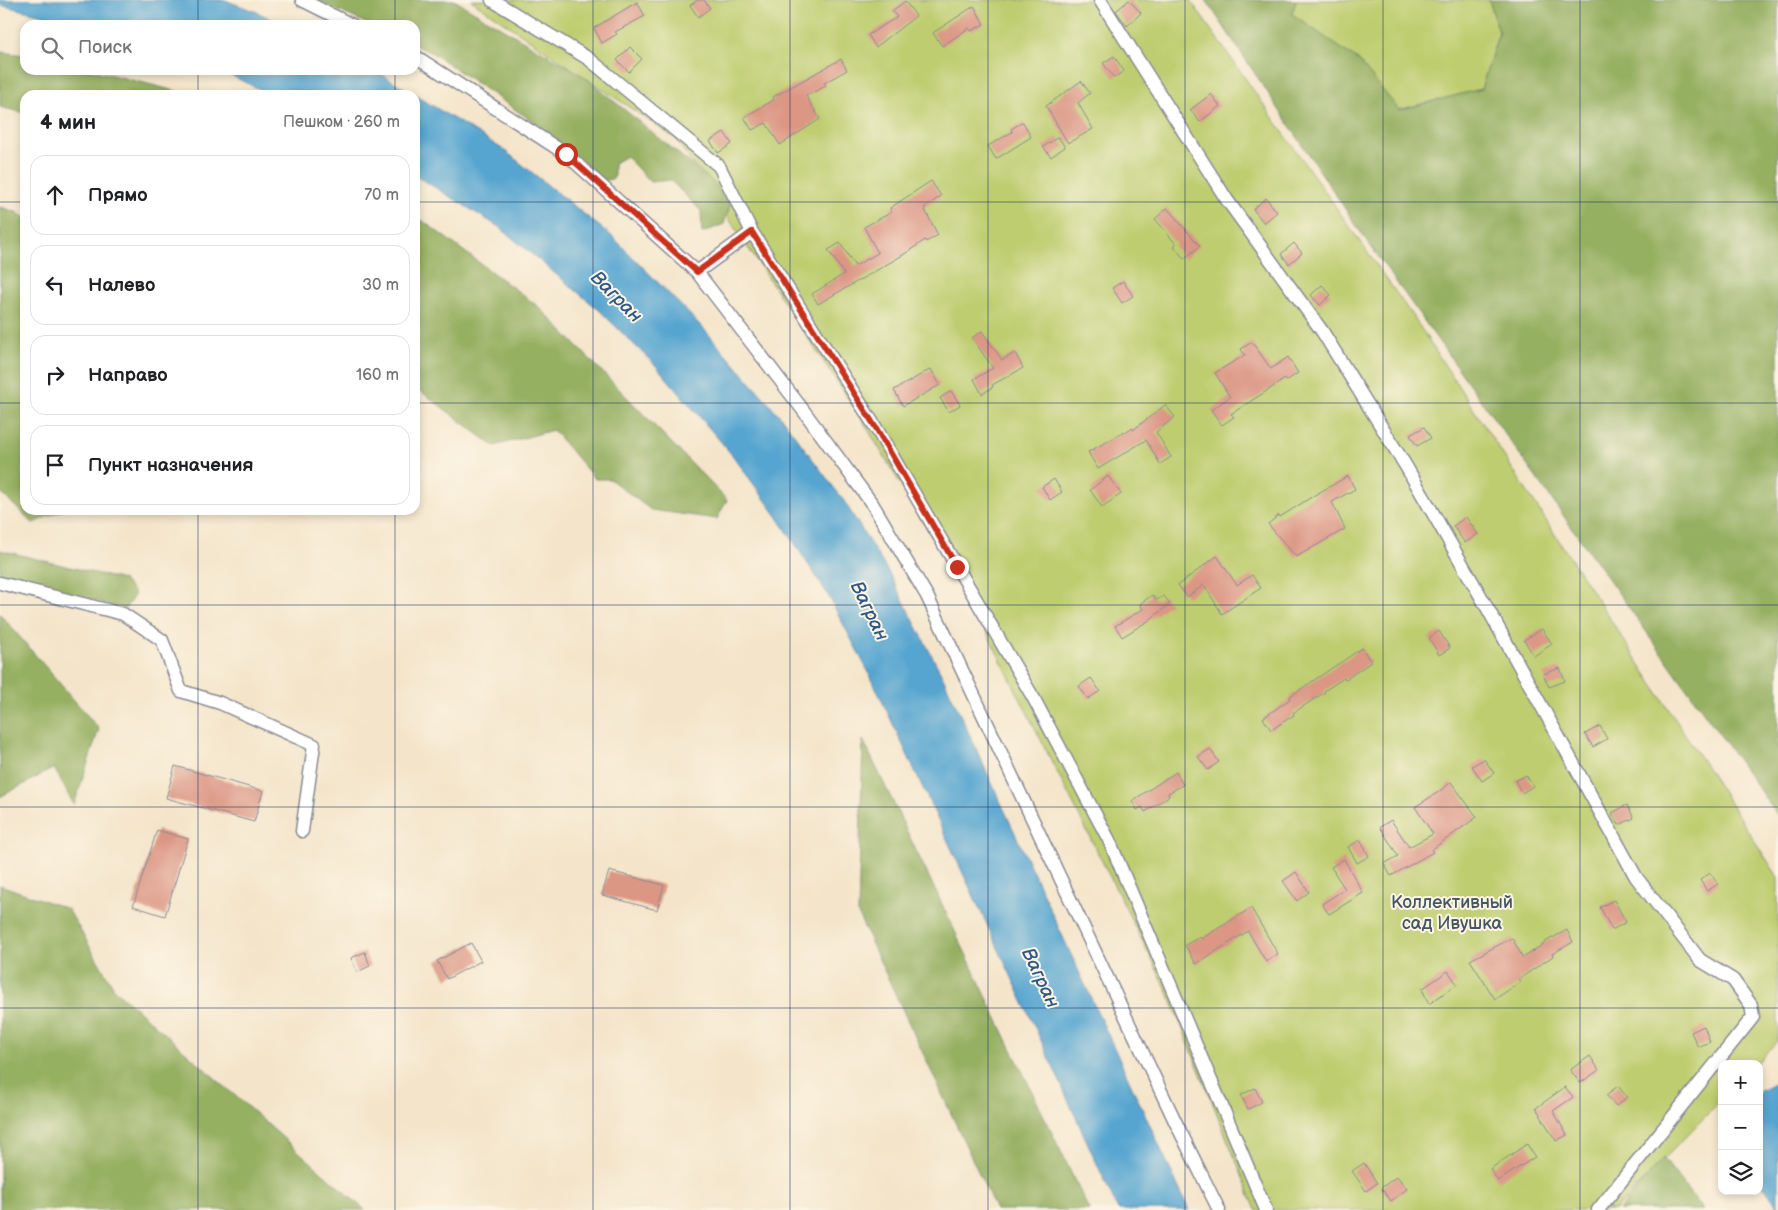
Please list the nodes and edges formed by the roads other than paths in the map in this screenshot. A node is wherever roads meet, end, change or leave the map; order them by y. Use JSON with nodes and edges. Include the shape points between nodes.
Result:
{"nodes":[{"id":1,"x":302,"y":0,"type":"edge"},
{"id":2,"x":492,"y":0,"type":"edge"},
{"id":3,"x":1100,"y":0,"type":"edge"},
{"id":4,"x":342,"y":20,"type":"edge"},
{"id":5,"x":420,"y":59,"type":"edge"},
{"id":6,"x":752,"y":232,"type":"junction"},
{"id":7,"x":697,"y":272,"type":"junction"},
{"id":8,"x":0,"y":582,"type":"edge"},
{"id":9,"x":302,"y":832,"type":"dead end"},
{"id":10,"x":1219,"y":1210,"type":"edge"},
{"id":11,"x":1266,"y":1210,"type":"edge"},
{"id":12,"x":1598,"y":1210,"type":"edge"}],
"edges":[{"from":1,"to":4,"type":"street"},
{"from":2,"to":6,"type":"street","via":[[589,59],[719,166]]},
{"from":3,"to":12,"type":"street","via":[[1226,200],[1322,331],[1407,468],[1636,877],[1700,960],[1733,980],[1751,1005],[1753,1017]]},
{"from":5,"to":7,"type":"street","via":[[566,154]]},
{"from":6,"to":7,"type":"street"},
{"from":6,"to":11,"type":"street","via":[[876,428],[1034,699],[1109,840]]},
{"from":7,"to":10,"type":"street","via":[[873,504],[927,596]]},
{"from":8,"to":9,"type":"street","via":[[122,614],[162,640],[181,690],[220,703],[314,745]]}]}
